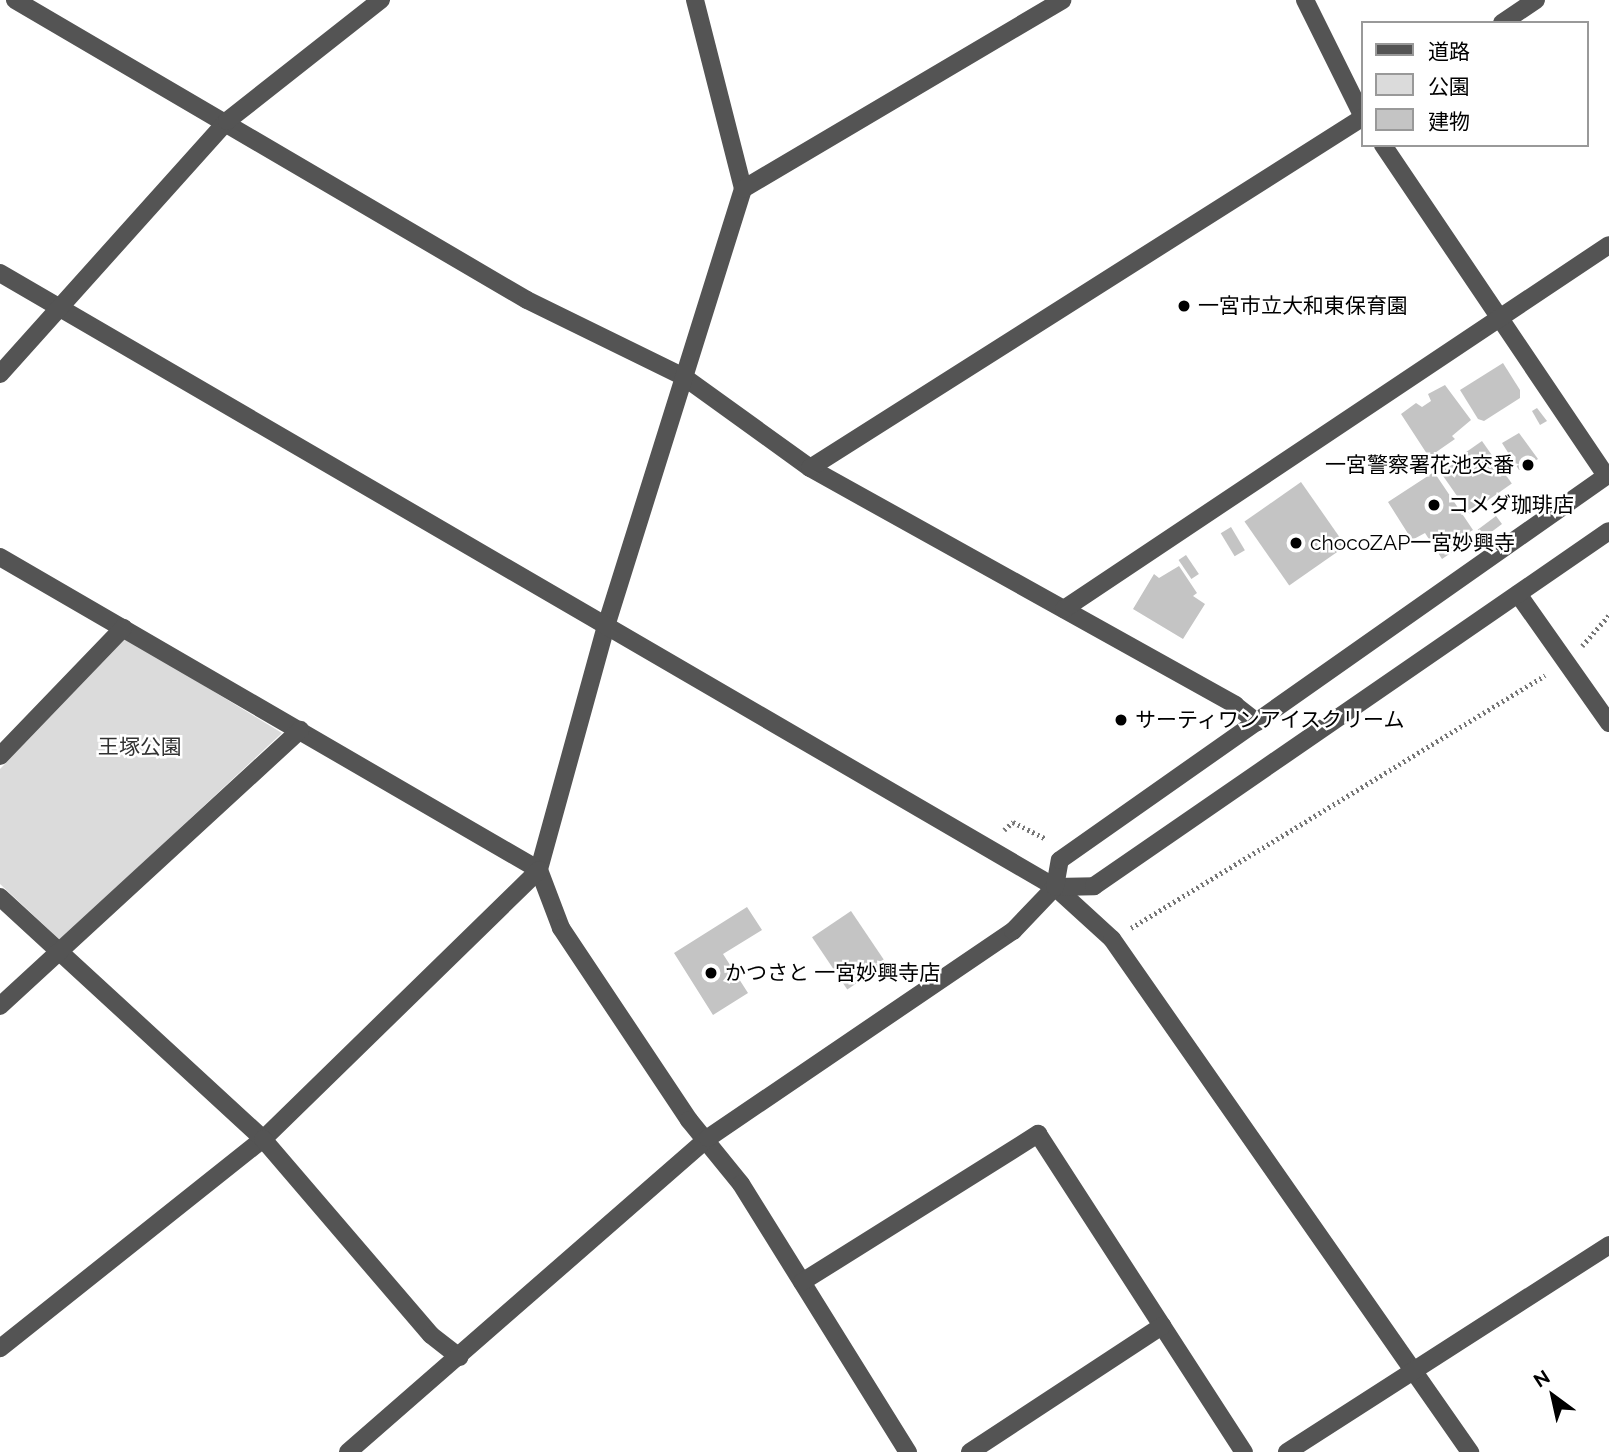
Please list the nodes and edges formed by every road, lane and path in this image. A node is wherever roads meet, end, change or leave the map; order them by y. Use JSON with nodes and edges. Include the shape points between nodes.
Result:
{"nodes":[{"id":1,"x":15,"y":0,"type":"edge"},
{"id":2,"x":381,"y":0,"type":"edge"},
{"id":3,"x":695,"y":0,"type":"edge"},
{"id":4,"x":1062,"y":0,"type":"edge"},
{"id":5,"x":1305,"y":0,"type":"edge"},
{"id":6,"x":1536,"y":0,"type":"edge"},
{"id":7,"x":1505,"y":21,"type":"edge"},
{"id":8,"x":1360,"y":112,"type":"edge"},
{"id":9,"x":1360,"y":117,"type":"edge"},
{"id":10,"x":227,"y":121,"type":"junction"},
{"id":11,"x":1383,"y":147,"type":"edge"},
{"id":12,"x":743,"y":189,"type":"junction"},
{"id":13,"x":1609,"y":245,"type":"edge"},
{"id":14,"x":0,"y":273,"type":"edge"},
{"id":15,"x":56,"y":309,"type":"junction"},
{"id":16,"x":1502,"y":320,"type":"junction"},
{"id":17,"x":0,"y":374,"type":"edge"},
{"id":18,"x":684,"y":377,"type":"junction"},
{"id":19,"x":810,"y":468,"type":"junction"},
{"id":20,"x":1608,"y":475,"type":"edge"},
{"id":21,"x":1609,"y":531,"type":"edge"},
{"id":22,"x":0,"y":557,"type":"edge"},
{"id":23,"x":1518,"y":594,"type":"junction"},
{"id":24,"x":1064,"y":610,"type":"junction"},
{"id":25,"x":1609,"y":615,"type":"edge"},
{"id":26,"x":606,"y":626,"type":"junction"},
{"id":27,"x":123,"y":628,"type":"junction"},
{"id":28,"x":1567,"y":662,"type":"junction"},
{"id":29,"x":1257,"y":722,"type":"junction"},
{"id":30,"x":1609,"y":723,"type":"edge"},
{"id":31,"x":300,"y":730,"type":"junction"},
{"id":32,"x":0,"y":757,"type":"edge"},
{"id":33,"x":539,"y":870,"type":"junction"},
{"id":34,"x":1055,"y":887,"type":"junction"},
{"id":35,"x":0,"y":897,"type":"edge"},
{"id":36,"x":1112,"y":939,"type":"junction"},
{"id":37,"x":59,"y":951,"type":"junction"},
{"id":38,"x":0,"y":1006,"type":"edge"},
{"id":39,"x":708,"y":1138,"type":"junction"},
{"id":40,"x":263,"y":1139,"type":"junction"},
{"id":41,"x":1609,"y":1245,"type":"edge"},
{"id":42,"x":802,"y":1282,"type":"junction"},
{"id":43,"x":1163,"y":1326,"type":"junction"},
{"id":44,"x":0,"y":1348,"type":"edge"},
{"id":45,"x":459,"y":1357,"type":"junction"},
{"id":46,"x":1415,"y":1372,"type":"junction"},
{"id":47,"x":348,"y":1452,"type":"edge"},
{"id":48,"x":908,"y":1452,"type":"edge"},
{"id":49,"x":970,"y":1452,"type":"edge"},
{"id":50,"x":1244,"y":1452,"type":"edge"},
{"id":51,"x":1287,"y":1452,"type":"edge"},
{"id":52,"x":1470,"y":1452,"type":"edge"}],
"edges":[{"from":1,"to":10,"type":"street"},
{"from":2,"to":10,"type":"street"},
{"from":3,"to":12,"type":"street"},
{"from":4,"to":12,"type":"street"},
{"from":5,"to":8,"type":"street"},
{"from":6,"to":7,"type":"street"},
{"from":9,"to":19,"type":"street"},
{"from":10,"to":15,"type":"street"},
{"from":10,"to":18,"type":"street","via":[[527,300]]},
{"from":11,"to":16,"type":"street"},
{"from":12,"to":18,"type":"street"},
{"from":13,"to":16,"type":"street"},
{"from":14,"to":15,"type":"street"},
{"from":15,"to":17,"type":"street"},
{"from":15,"to":26,"type":"street"},
{"from":16,"to":20,"type":"street"},
{"from":16,"to":24,"type":"street"},
{"from":18,"to":19,"type":"street"},
{"from":18,"to":26,"type":"street"},
{"from":19,"to":24,"type":"street"},
{"from":20,"to":29,"type":"street"},
{"from":21,"to":23,"type":"street"},
{"from":22,"to":27,"type":"street"},
{"from":23,"to":28,"type":"street"},
{"from":23,"to":34,"type":"street","via":[[1094,886]]},
{"from":24,"to":29,"type":"street","via":[[1235,705]]},
{"from":25,"to":28,"type":"path"},
{"from":26,"to":33,"type":"street"},
{"from":26,"to":34,"type":"street"},
{"from":27,"to":31,"type":"street"},
{"from":27,"to":32,"type":"street"},
{"from":28,"to":30,"type":"street"},
{"from":28,"to":36,"type":"path"},
{"from":29,"to":34,"type":"street","via":[[1060,860]]},
{"from":31,"to":33,"type":"street"},
{"from":31,"to":37,"type":"street"},
{"from":33,"to":39,"type":"street","via":[[561,928],[689,1120]]},
{"from":33,"to":40,"type":"street"},
{"from":34,"to":36,"type":"street"},
{"from":34,"to":39,"type":"street","via":[[1013,931]]},
{"from":35,"to":37,"type":"street"},
{"from":36,"to":46,"type":"street"},
{"from":37,"to":38,"type":"street"},
{"from":37,"to":40,"type":"street"},
{"from":39,"to":42,"type":"street"},
{"from":39,"to":45,"type":"street"},
{"from":40,"to":44,"type":"street"},
{"from":40,"to":45,"type":"street","via":[[431,1335]]},
{"from":41,"to":46,"type":"street"},
{"from":42,"to":43,"type":"street","via":[[1038,1134]]},
{"from":42,"to":48,"type":"street"},
{"from":43,"to":49,"type":"street"},
{"from":43,"to":50,"type":"street"},
{"from":45,"to":47,"type":"street"},
{"from":46,"to":51,"type":"street"},
{"from":46,"to":52,"type":"street"}]}
